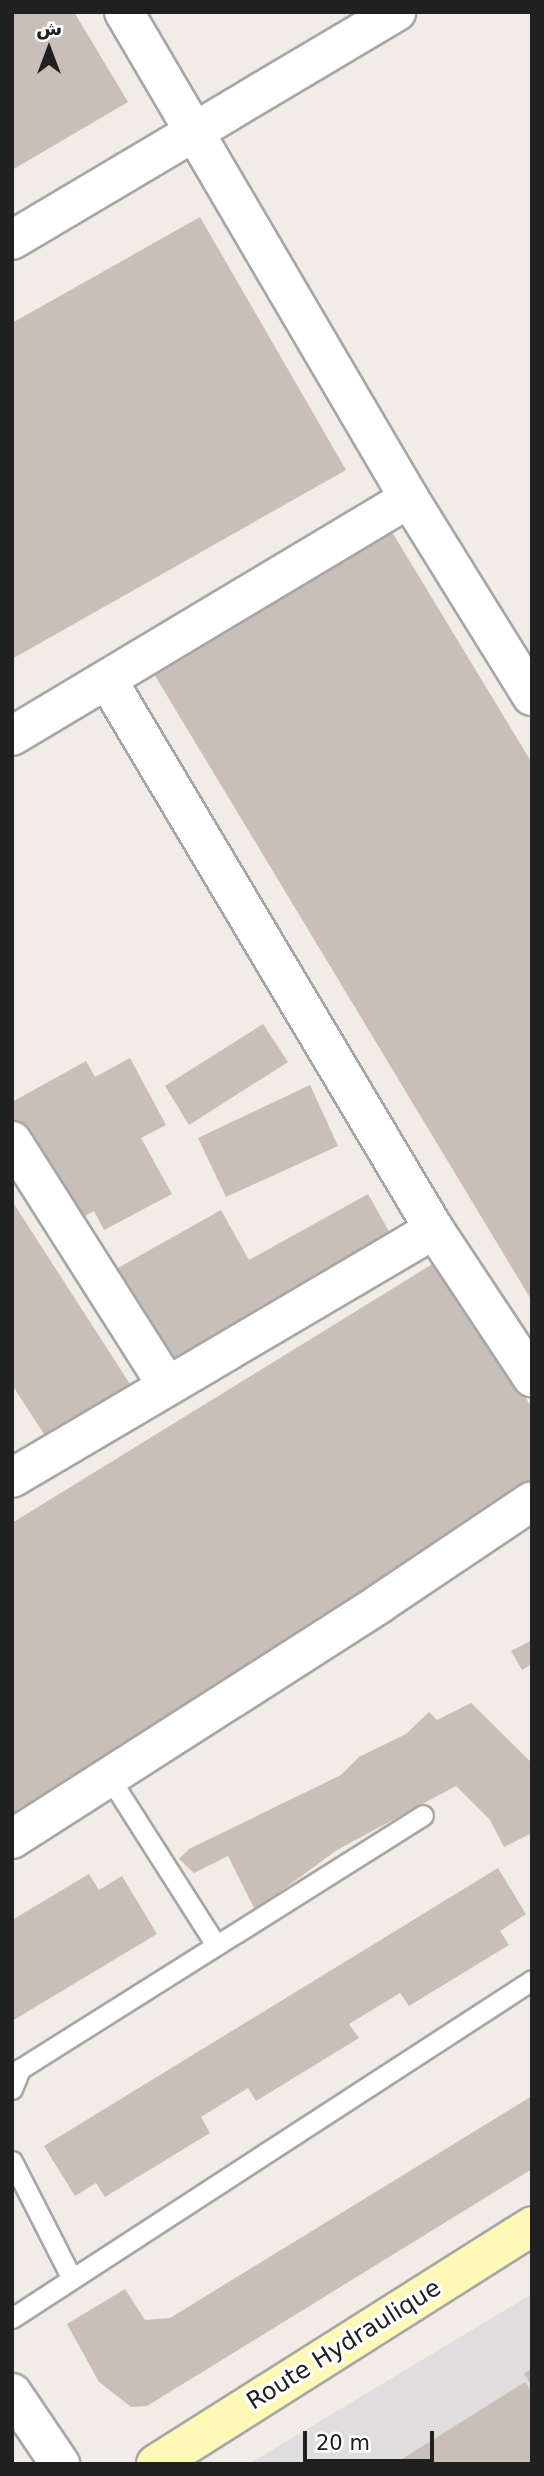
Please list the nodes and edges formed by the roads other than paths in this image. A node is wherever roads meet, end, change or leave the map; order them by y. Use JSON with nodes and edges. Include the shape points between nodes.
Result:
{"nodes":[{"id":1,"x":124,"y":12,"type":"edge"},
{"id":2,"x":396,"y":12,"type":"edge"},
{"id":3,"x":195,"y":135,"type":"junction"},
{"id":4,"x":12,"y":240,"type":"edge"},
{"id":5,"x":409,"y":498,"type":"junction"},
{"id":6,"x":108,"y":681,"type":"junction"},
{"id":7,"x":532,"y":696,"type":"edge"},
{"id":8,"x":12,"y":736,"type":"edge"},
{"id":9,"x":12,"y":1141,"type":"edge"},
{"id":10,"x":434,"y":1229,"type":"junction"},
{"id":11,"x":532,"y":1377,"type":"edge"},
{"id":12,"x":166,"y":1384,"type":"junction"},
{"id":13,"x":18,"y":1463,"type":"edge"},
{"id":14,"x":531,"y":1503,"type":"edge"},
{"id":15,"x":109,"y":1777,"type":"junction"},
{"id":16,"x":423,"y":1815,"type":"dead end"},
{"id":17,"x":12,"y":1839,"type":"edge"},
{"id":18,"x":216,"y":1945,"type":"junction"},
{"id":19,"x":532,"y":1980,"type":"edge"},
{"id":20,"x":12,"y":2089,"type":"edge"},
{"id":21,"x":12,"y":2161,"type":"edge"},
{"id":22,"x":532,"y":2226,"type":"edge"},
{"id":23,"x":72,"y":2279,"type":"junction"},
{"id":24,"x":12,"y":2318,"type":"edge"},
{"id":25,"x":12,"y":2393,"type":"edge"},
{"id":26,"x":60,"y":2464,"type":"edge"},
{"id":27,"x":156,"y":2464,"type":"edge"}],
"edges":[{"from":1,"to":3,"type":"street"},
{"from":2,"to":3,"type":"street"},
{"from":3,"to":4,"type":"street"},
{"from":3,"to":5,"type":"street"},
{"from":5,"to":6,"type":"street"},
{"from":5,"to":7,"type":"street"},
{"from":6,"to":8,"type":"street"},
{"from":6,"to":10,"type":"street"},
{"from":9,"to":12,"type":"street"},
{"from":10,"to":11,"type":"street"},
{"from":10,"to":12,"type":"street"},
{"from":12,"to":13,"type":"street"},
{"from":14,"to":15,"type":"street"},
{"from":15,"to":17,"type":"street"},
{"from":15,"to":18,"type":"lane"},
{"from":16,"to":18,"type":"lane"},
{"from":18,"to":20,"type":"lane","via":[[20,2069]]},
{"from":19,"to":23,"type":"lane"},
{"from":21,"to":23,"type":"lane"},
{"from":22,"to":27,"type":"main road","name":"Route Hydraulique"},
{"from":23,"to":24,"type":"lane"},
{"from":25,"to":26,"type":"street"}]}
